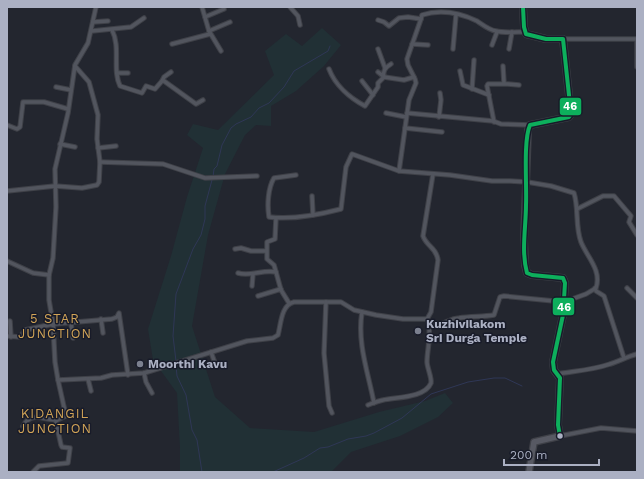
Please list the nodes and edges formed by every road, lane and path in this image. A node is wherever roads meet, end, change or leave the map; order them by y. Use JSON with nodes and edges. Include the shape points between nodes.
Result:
{"nodes":[{"id":1,"x":96,"y":7,"type":"edge"},
{"id":2,"x":202,"y":7,"type":"edge"},
{"id":3,"x":290,"y":7,"type":"edge"},
{"id":4,"x":445,"y":7,"type":"edge"},
{"id":5,"x":523,"y":7,"type":"edge"},
{"id":6,"x":224,"y":9,"type":"dead end"},
{"id":7,"x":444,"y":12,"type":"junction"},
{"id":8,"x":456,"y":15,"type":"junction"},
{"id":9,"x":205,"y":17,"type":"junction"},
{"id":10,"x":144,"y":18,"type":"dead end"},
{"id":11,"x":421,"y":18,"type":"junction"},
{"id":12,"x":378,"y":20,"type":"dead end"},
{"id":13,"x":108,"y":21,"type":"dead end"},
{"id":14,"x":93,"y":22,"type":"junction"},
{"id":15,"x":230,"y":22,"type":"dead end"},
{"id":16,"x":300,"y":25,"type":"dead end"},
{"id":17,"x":112,"y":30,"type":"junction"},
{"id":18,"x":92,"y":31,"type":"junction"},
{"id":19,"x":497,"y":32,"type":"junction"},
{"id":20,"x":512,"y":32,"type":"junction"},
{"id":21,"x":524,"y":32,"type":"junction"},
{"id":22,"x":210,"y":33,"type":"junction"},
{"id":23,"x":563,"y":39,"type":"junction"},
{"id":24,"x":637,"y":39,"type":"edge"},
{"id":25,"x":172,"y":44,"type":"dead end"},
{"id":26,"x":412,"y":44,"type":"junction"},
{"id":27,"x":428,"y":45,"type":"dead end"},
{"id":28,"x":492,"y":45,"type":"dead end"},
{"id":29,"x":453,"y":49,"type":"dead end"},
{"id":30,"x":509,"y":49,"type":"dead end"},
{"id":31,"x":378,"y":50,"type":"dead end"},
{"id":32,"x":221,"y":51,"type":"dead end"},
{"id":33,"x":474,"y":60,"type":"dead end"},
{"id":34,"x":391,"y":64,"type":"dead end"},
{"id":35,"x":75,"y":66,"type":"junction"},
{"id":36,"x":503,"y":66,"type":"dead end"},
{"id":37,"x":637,"y":67,"type":"edge"},
{"id":38,"x":385,"y":68,"type":"junction"},
{"id":39,"x":329,"y":69,"type":"dead end"},
{"id":40,"x":460,"y":71,"type":"dead end"},
{"id":41,"x":171,"y":72,"type":"dead end"},
{"id":42,"x":378,"y":72,"type":"dead end"},
{"id":43,"x":117,"y":73,"type":"junction"},
{"id":44,"x":128,"y":73,"type":"dead end"},
{"id":45,"x":384,"y":77,"type":"junction"},
{"id":46,"x":414,"y":77,"type":"junction"},
{"id":47,"x":162,"y":80,"type":"junction"},
{"id":48,"x":362,"y":81,"type":"dead end"},
{"id":49,"x":504,"y":84,"type":"junction"},
{"id":50,"x":519,"y":85,"type":"dead end"},
{"id":51,"x":56,"y":87,"type":"dead end"},
{"id":52,"x":472,"y":89,"type":"junction"},
{"id":53,"x":71,"y":90,"type":"junction"},
{"id":54,"x":440,"y":93,"type":"dead end"},
{"id":55,"x":374,"y":95,"type":"junction"},
{"id":56,"x":489,"y":95,"type":"junction"},
{"id":57,"x":203,"y":100,"type":"dead end"},
{"id":58,"x":68,"y":109,"type":"junction"},
{"id":59,"x":386,"y":113,"type":"dead end"},
{"id":60,"x":406,"y":115,"type":"junction"},
{"id":61,"x":439,"y":117,"type":"junction"},
{"id":62,"x":494,"y":122,"type":"junction"},
{"id":63,"x":7,"y":125,"type":"edge"},
{"id":64,"x":530,"y":125,"type":"junction"},
{"id":65,"x":405,"y":128,"type":"junction"},
{"id":66,"x":442,"y":132,"type":"dead end"},
{"id":67,"x":60,"y":144,"type":"junction"},
{"id":68,"x":116,"y":146,"type":"dead end"},
{"id":69,"x":76,"y":147,"type":"dead end"},
{"id":70,"x":98,"y":148,"type":"junction"},
{"id":71,"x":100,"y":162,"type":"junction"},
{"id":72,"x":399,"y":171,"type":"junction"},
{"id":73,"x":433,"y":174,"type":"junction"},
{"id":74,"x":296,"y":175,"type":"dead end"},
{"id":75,"x":257,"y":176,"type":"dead end"},
{"id":76,"x":527,"y":182,"type":"junction"},
{"id":77,"x":55,"y":186,"type":"junction"},
{"id":78,"x":7,"y":191,"type":"edge"},
{"id":79,"x":312,"y":196,"type":"dead end"},
{"id":80,"x":576,"y":209,"type":"junction"},
{"id":81,"x":313,"y":215,"type":"junction"},
{"id":82,"x":276,"y":218,"type":"junction"},
{"id":83,"x":637,"y":235,"type":"edge"},
{"id":84,"x":235,"y":248,"type":"dead end"},
{"id":85,"x":266,"y":251,"type":"junction"},
{"id":86,"x":7,"y":260,"type":"edge"},
{"id":87,"x":276,"y":272,"type":"junction"},
{"id":88,"x":238,"y":273,"type":"dead end"},
{"id":89,"x":253,"y":274,"type":"junction"},
{"id":90,"x":49,"y":275,"type":"junction"},
{"id":91,"x":252,"y":286,"type":"dead end"},
{"id":92,"x":596,"y":288,"type":"junction"},
{"id":93,"x":627,"y":288,"type":"dead end"},
{"id":94,"x":281,"y":289,"type":"junction"},
{"id":95,"x":258,"y":296,"type":"dead end"},
{"id":96,"x":637,"y":298,"type":"edge"},
{"id":97,"x":326,"y":302,"type":"junction"},
{"id":98,"x":564,"y":302,"type":"junction"},
{"id":99,"x":289,"y":303,"type":"junction"},
{"id":100,"x":362,"y":312,"type":"junction"},
{"id":101,"x":427,"y":319,"type":"junction"},
{"id":102,"x":101,"y":320,"type":"junction"},
{"id":103,"x":10,"y":321,"type":"dead end"},
{"id":104,"x":71,"y":323,"type":"junction"},
{"id":105,"x":429,"y":323,"type":"junction"},
{"id":106,"x":53,"y":324,"type":"junction"},
{"id":107,"x":103,"y":333,"type":"dead end"},
{"id":108,"x":9,"y":336,"type":"edge"},
{"id":109,"x":73,"y":338,"type":"dead end"},
{"id":110,"x":211,"y":352,"type":"junction"},
{"id":111,"x":637,"y":354,"type":"edge"},
{"id":112,"x":624,"y":358,"type":"junction"},
{"id":113,"x":216,"y":366,"type":"dead end"},
{"id":114,"x":144,"y":373,"type":"junction"},
{"id":115,"x":128,"y":374,"type":"junction"},
{"id":116,"x":557,"y":374,"type":"junction"},
{"id":117,"x":88,"y":379,"type":"junction"},
{"id":118,"x":58,"y":380,"type":"junction"},
{"id":119,"x":91,"y":391,"type":"dead end"},
{"id":120,"x":152,"y":393,"type":"dead end"},
{"id":121,"x":374,"y":403,"type":"junction"},
{"id":122,"x":368,"y":405,"type":"dead end"},
{"id":123,"x":332,"y":413,"type":"dead end"},
{"id":124,"x":56,"y":420,"type":"junction"},
{"id":125,"x":23,"y":426,"type":"dead end"},
{"id":126,"x":637,"y":431,"type":"edge"},
{"id":127,"x":560,"y":436,"type":"junction"},
{"id":128,"x":34,"y":472,"type":"edge"},
{"id":129,"x":529,"y":472,"type":"edge"}],
"edges":[{"from":1,"to":14,"type":"street"},
{"from":2,"to":9,"type":"street"},
{"from":3,"to":16,"type":"street","via":[[298,16]]},
{"from":4,"to":7,"type":"street"},
{"from":5,"to":21,"type":"main road"},
{"from":6,"to":9,"type":"street"},
{"from":7,"to":8,"type":"street"},
{"from":7,"to":11,"type":"street","via":[[429,13],[422,15]]},
{"from":8,"to":19,"type":"street","via":[[466,16]]},
{"from":8,"to":29,"type":"street"},
{"from":9,"to":22,"type":"street"},
{"from":10,"to":17,"type":"street","via":[[131,27]]},
{"from":11,"to":12,"type":"street","via":[[399,18],[389,26]]},
{"from":11,"to":26,"type":"street"},
{"from":13,"to":14,"type":"street"},
{"from":14,"to":18,"type":"street"},
{"from":15,"to":22,"type":"street"},
{"from":17,"to":18,"type":"street"},
{"from":17,"to":43,"type":"street","via":[[116,46]]},
{"from":18,"to":35,"type":"street"},
{"from":19,"to":20,"type":"street"},
{"from":19,"to":28,"type":"street"},
{"from":20,"to":21,"type":"street"},
{"from":20,"to":30,"type":"street"},
{"from":21,"to":23,"type":"main road","via":[[546,39]]},
{"from":22,"to":25,"type":"street"},
{"from":22,"to":32,"type":"street"},
{"from":23,"to":24,"type":"street"},
{"from":23,"to":64,"type":"main road","via":[[571,114],[569,117]]},
{"from":24,"to":37,"type":"street"},
{"from":26,"to":27,"type":"street"},
{"from":26,"to":46,"type":"street","via":[[407,59]]},
{"from":31,"to":38,"type":"street"},
{"from":33,"to":52,"type":"street"},
{"from":34,"to":38,"type":"street"},
{"from":35,"to":53,"type":"street"},
{"from":35,"to":70,"type":"street","via":[[89,82],[98,115]]},
{"from":36,"to":49,"type":"street"},
{"from":38,"to":45,"type":"street"},
{"from":39,"to":55,"type":"street","via":[[334,80],[344,91],[364,105]]},
{"from":40,"to":52,"type":"street","via":[[463,85]]},
{"from":41,"to":47,"type":"street"},
{"from":42,"to":45,"type":"street"},
{"from":43,"to":44,"type":"street"},
{"from":43,"to":47,"type":"street","via":[[120,86],[140,93],[146,86],[155,89]]},
{"from":45,"to":46,"type":"street","via":[[404,80]]},
{"from":45,"to":55,"type":"street","via":[[378,83]]},
{"from":46,"to":60,"type":"street","via":[[416,84],[410,94]]},
{"from":47,"to":57,"type":"street","via":[[196,104]]},
{"from":48,"to":55,"type":"street"},
{"from":49,"to":50,"type":"street"},
{"from":49,"to":56,"type":"street","via":[[488,84]]},
{"from":51,"to":53,"type":"street"},
{"from":52,"to":56,"type":"street"},
{"from":53,"to":58,"type":"street"},
{"from":54,"to":61,"type":"street","via":[[442,100]]},
{"from":56,"to":62,"type":"street"},
{"from":58,"to":63,"type":"street","via":[[44,102],[23,102],[20,127],[17,129]]},
{"from":58,"to":67,"type":"street"},
{"from":59,"to":60,"type":"street"},
{"from":60,"to":61,"type":"street"},
{"from":60,"to":65,"type":"street"},
{"from":61,"to":62,"type":"street"},
{"from":62,"to":64,"type":"street"},
{"from":64,"to":76,"type":"main road"},
{"from":65,"to":66,"type":"street"},
{"from":65,"to":72,"type":"street"},
{"from":67,"to":69,"type":"street"},
{"from":67,"to":77,"type":"street","via":[[55,169]]},
{"from":68,"to":70,"type":"street"},
{"from":70,"to":71,"type":"street"},
{"from":71,"to":75,"type":"street","via":[[162,164],[204,178]]},
{"from":71,"to":77,"type":"street","via":[[97,185],[82,188]]},
{"from":72,"to":73,"type":"street"},
{"from":72,"to":81,"type":"street","via":[[352,154],[346,167],[341,209]]},
{"from":73,"to":76,"type":"street","via":[[492,182]]},
{"from":73,"to":101,"type":"street","via":[[423,236],[437,253],[438,260],[431,312]]},
{"from":74,"to":82,"type":"street","via":[[274,178],[271,182],[268,213],[269,217]]},
{"from":76,"to":80,"type":"street","via":[[574,193]]},
{"from":76,"to":98,"type":"main road","via":[[524,240],[527,273],[532,276],[563,278]]},
{"from":77,"to":78,"type":"street"},
{"from":77,"to":90,"type":"street","via":[[53,258]]},
{"from":79,"to":81,"type":"street"},
{"from":80,"to":83,"type":"street","via":[[603,196],[614,196],[631,216],[629,222]]},
{"from":80,"to":92,"type":"street","via":[[581,241],[598,272]]},
{"from":81,"to":82,"type":"street"},
{"from":82,"to":85,"type":"street","via":[[275,239],[266,242]]},
{"from":84,"to":85,"type":"street"},
{"from":85,"to":87,"type":"street","via":[[267,259],[274,265]]},
{"from":86,"to":90,"type":"street","via":[[33,273]]},
{"from":87,"to":89,"type":"street","via":[[260,271]]},
{"from":87,"to":94,"type":"street"},
{"from":88,"to":89,"type":"street"},
{"from":89,"to":91,"type":"street"},
{"from":90,"to":106,"type":"street","via":[[49,300]]},
{"from":92,"to":98,"type":"street"},
{"from":92,"to":112,"type":"street","via":[[596,291],[604,296]]},
{"from":93,"to":96,"type":"street"},
{"from":94,"to":95,"type":"street"},
{"from":94,"to":99,"type":"street"},
{"from":97,"to":99,"type":"street"},
{"from":97,"to":100,"type":"street","via":[[341,302]]},
{"from":97,"to":123,"type":"street","via":[[324,353],[329,406]]},
{"from":98,"to":105,"type":"street","via":[[504,296],[500,297],[494,315],[458,318],[445,324]]},
{"from":98,"to":116,"type":"main road","via":[[553,362]]},
{"from":99,"to":110,"type":"street","via":[[285,307],[278,335],[274,338],[247,341]]},
{"from":100,"to":101,"type":"street","via":[[403,319]]},
{"from":100,"to":121,"type":"street","via":[[362,353]]},
{"from":101,"to":105,"type":"street"},
{"from":102,"to":104,"type":"street"},
{"from":102,"to":107,"type":"street"},
{"from":102,"to":115,"type":"street","via":[[116,318],[119,313]]},
{"from":103,"to":108,"type":"street"},
{"from":104,"to":106,"type":"street"},
{"from":104,"to":109,"type":"street"},
{"from":105,"to":121,"type":"street","via":[[426,363],[431,379],[428,386],[414,395]]},
{"from":106,"to":108,"type":"street","via":[[25,330],[20,337]]},
{"from":106,"to":118,"type":"street"},
{"from":110,"to":113,"type":"street"},
{"from":110,"to":114,"type":"street"},
{"from":111,"to":112,"type":"street"},
{"from":112,"to":116,"type":"street","via":[[612,364]]},
{"from":114,"to":115,"type":"street"},
{"from":114,"to":120,"type":"street"},
{"from":115,"to":117,"type":"street"},
{"from":116,"to":127,"type":"main road","via":[[560,378]]},
{"from":117,"to":118,"type":"street"},
{"from":117,"to":119,"type":"street"},
{"from":118,"to":124,"type":"street","via":[[66,416]]},
{"from":121,"to":122,"type":"street"},
{"from":124,"to":125,"type":"street","via":[[36,417]]},
{"from":124,"to":128,"type":"street","via":[[61,445],[70,448],[68,463],[39,466]]},
{"from":126,"to":127,"type":"street","via":[[601,428]]},
{"from":127,"to":129,"type":"main road","via":[[534,442]]}]}
